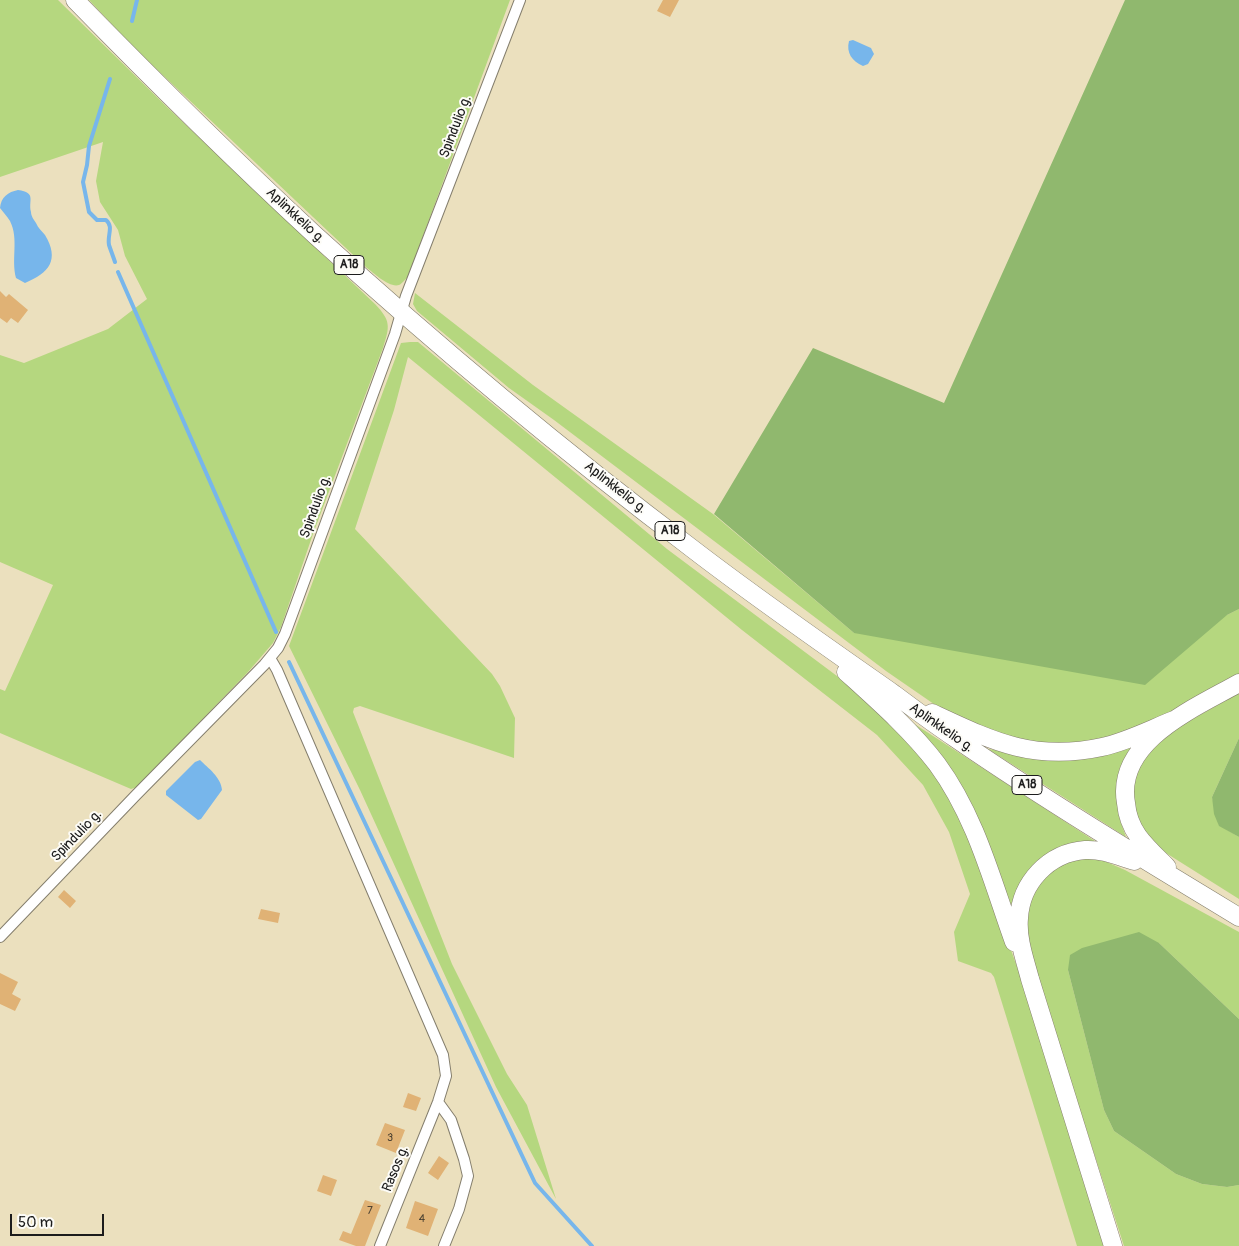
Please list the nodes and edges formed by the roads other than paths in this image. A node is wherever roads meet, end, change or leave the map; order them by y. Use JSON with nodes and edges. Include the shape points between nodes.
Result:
{"nodes":[{"id":1,"x":75,"y":0,"type":"edge"},
{"id":2,"x":520,"y":0,"type":"edge"},
{"id":3,"x":401,"y":312,"type":"junction"},
{"id":4,"x":802,"y":631,"type":"junction"},
{"id":5,"x":270,"y":658,"type":"junction"},
{"id":6,"x":1239,"y":683,"type":"edge"},
{"id":7,"x":896,"y":695,"type":"junction"},
{"id":8,"x":1174,"y":720,"type":"junction"},
{"id":9,"x":1160,"y":870,"type":"junction"},
{"id":10,"x":1181,"y":882,"type":"junction"},
{"id":11,"x":1239,"y":917,"type":"edge"},
{"id":12,"x":0,"y":937,"type":"edge"},
{"id":13,"x":1030,"y":979,"type":"junction"},
{"id":14,"x":438,"y":1102,"type":"junction"},
{"id":15,"x":380,"y":1246,"type":"edge"},
{"id":16,"x":444,"y":1246,"type":"edge"},
{"id":17,"x":1114,"y":1246,"type":"edge"}],
"edges":[{"from":1,"to":3,"type":"highway","name":"Aplinkkelio g.","number":"A18","via":[[165,92]]},
{"from":2,"to":3,"type":"street","name":"Spindulio g."},
{"from":3,"to":4,"type":"highway","name":"Aplinkkelio g.","number":"A18","via":[[507,402],[693,550]]},
{"from":3,"to":5,"type":"street","name":"Spindulio g.","via":[[285,634]]},
{"from":4,"to":7,"type":"highway","name":"Aplinkkelio g.","number":"A18"},
{"from":4,"to":13,"type":"highway","via":[[910,733],[943,773],[978,839]]},
{"from":5,"to":12,"type":"street","name":"Spindulio g."},
{"from":5,"to":14,"type":"street","name":"Rasos g.","via":[[443,1056],[446,1076]]},
{"from":6,"to":8,"type":"highway"},
{"from":7,"to":8,"type":"highway","via":[[996,741],[1043,752],[1104,747]]},
{"from":7,"to":9,"type":"highway","name":"Aplinkkelio g.","number":"A18","via":[[952,737]]},
{"from":8,"to":10,"type":"highway","via":[[1146,743],[1133,761],[1124,797],[1127,813],[1138,836]]},
{"from":9,"to":10,"type":"highway","name":"Aplinkkelio g.","number":"A18"},
{"from":9,"to":13,"type":"highway","via":[[1100,851],[1068,853],[1052,860],[1027,886],[1021,901],[1020,938]]},
{"from":10,"to":11,"type":"highway","name":"Aplinkkelio g.","number":"A18"},
{"from":13,"to":17,"type":"highway"},
{"from":14,"to":15,"type":"street","name":"Rasos g."},
{"from":14,"to":16,"type":"street","via":[[451,1120],[468,1176]]}]}
